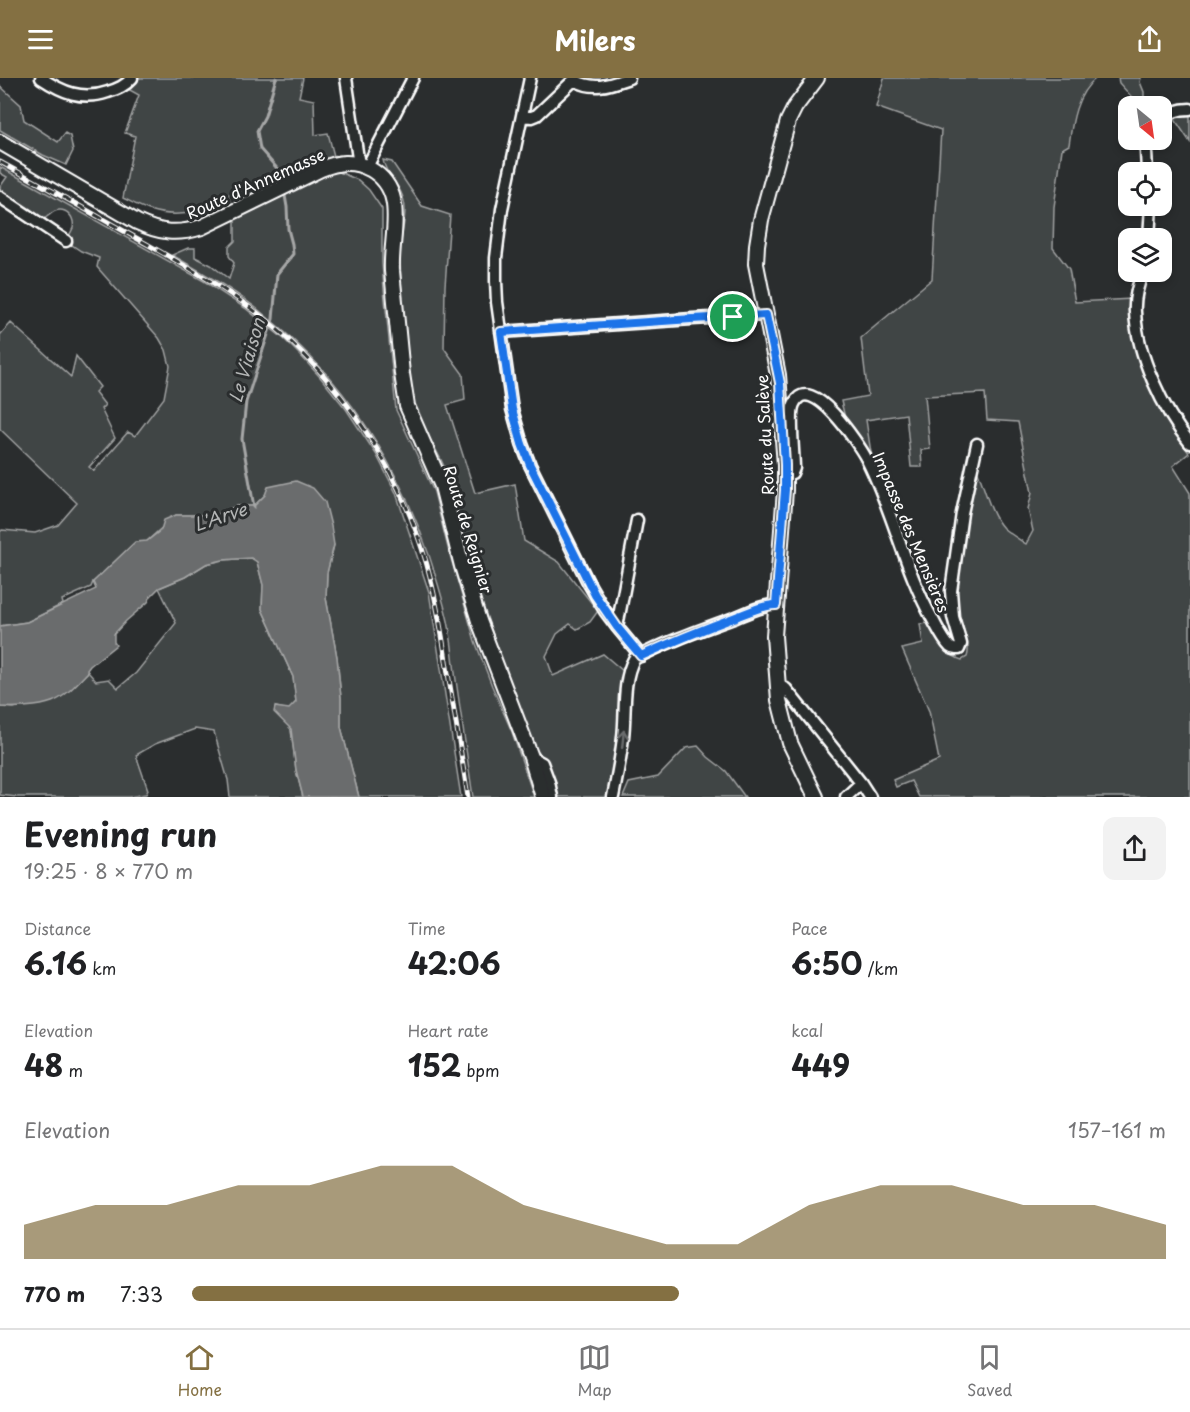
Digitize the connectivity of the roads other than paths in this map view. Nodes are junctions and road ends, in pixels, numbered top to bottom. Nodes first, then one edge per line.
1 (41, 78) edge
2 (132, 78) edge
3 (346, 78) edge
4 (413, 78) edge
5 (530, 78) edge
6 (629, 78) edge
7 (818, 78) edge
8 (575, 79) edge
9 (1190, 109) edge
10 (1172, 112) edge
11 (522, 116) junction
12 (0, 141) edge
13 (363, 166) junction
14 (0, 197) edge
15 (66, 241) dead end
16 (1139, 282) edge
17 (766, 315) junction
18 (501, 332) junction
19 (1190, 443) edge
20 (976, 444) dead end
21 (785, 474) junction
22 (638, 520) dead end
23 (776, 605) junction
24 (617, 627) junction
25 (641, 656) junction
26 (777, 685) junction
27 (531, 757) junction
28 (861, 783) junction
29 (543, 797) edge
30 (552, 797) edge
31 (613, 797) edge
32 (816, 797) edge
33 (846, 797) edge
34 (870, 797) edge

1 - 2 street
3 - 13 street
4 - 13 street
5 - 11 street
6 - 8 street
7 - 17 main road, Route du Salève
8 - 11 street
9 - 10 street
11 - 18 street
12 - 13 main road, Route d'Annemasse
13 - 27 main road, Route de Reignier
14 - 15 street
16 - 19 street
17 - 18 street
17 - 21 main road, Route du Salève
18 - 24 street
20 - 21 street, Impasse des Mensières
21 - 23 main road, Route du Salève
22 - 24 street
23 - 25 street
23 - 26 main road, Route du Salève
24 - 25 street
31 -> 25 street
26 - 28 street
26 - 32 main road, Route du Salève
27 - 29 main road, Route de Reignier
27 - 30 street
28 - 33 street
28 - 34 street

